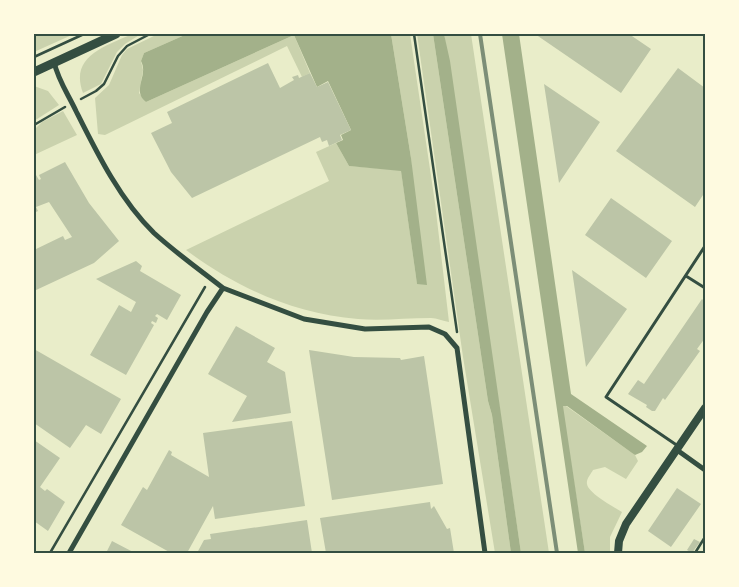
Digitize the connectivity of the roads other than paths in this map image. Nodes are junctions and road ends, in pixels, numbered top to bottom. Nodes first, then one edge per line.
1 (116, 34) edge
2 (54, 62) junction
3 (34, 72) edge
4 (705, 246) edge
5 (686, 276) junction
6 (223, 288) junction
7 (705, 288) edge
8 (705, 408) edge
9 (678, 448) junction
10 (705, 470) edge
11 (69, 553) edge
12 (485, 553) edge
13 (618, 553) edge

1 - 2 main road
2 - 3 main road
2 - 6 street
4 - 5 lane
5 - 7 lane
5 - 9 lane
6 - 11 street
6 - 12 street
8 - 9 street
9 - 10 street
9 - 13 street

